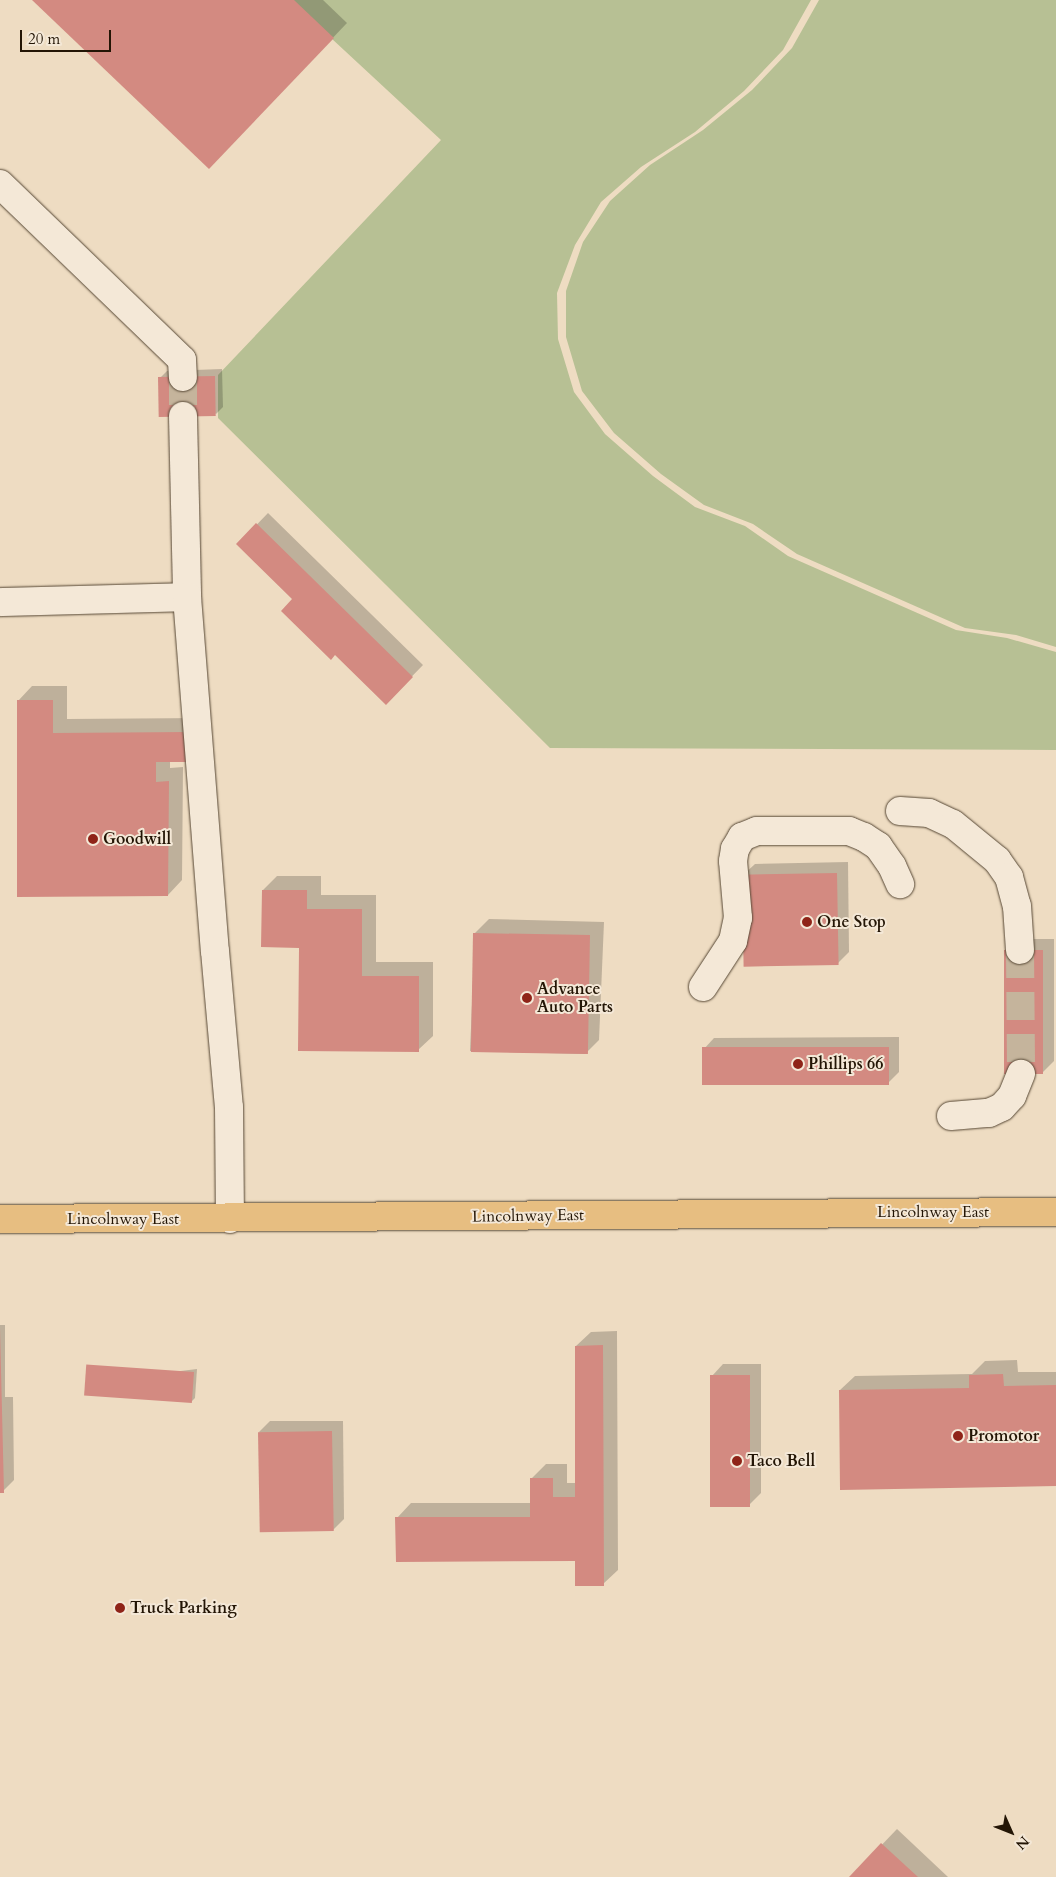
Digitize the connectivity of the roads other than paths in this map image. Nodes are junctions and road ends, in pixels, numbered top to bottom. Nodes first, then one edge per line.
1 (0, 184) edge
2 (182, 377) tunnel mouth
3 (183, 416) tunnel mouth
4 (188, 597) junction
5 (0, 602) edge
6 (900, 811) dead end
7 (900, 884) dead end
8 (1020, 950) tunnel mouth
9 (703, 987) dead end
10 (1021, 1074) tunnel mouth
11 (951, 1116) dead end
12 (1056, 1212) edge
13 (230, 1218) junction
14 (0, 1219) edge

1 - 2 lane
3 - 4 lane
4 - 5 lane
4 - 13 lane
6 - 8 lane
7 - 9 lane
10 - 11 lane
12 - 13 highway, Lincolnway East
13 - 14 highway, Lincolnway East

